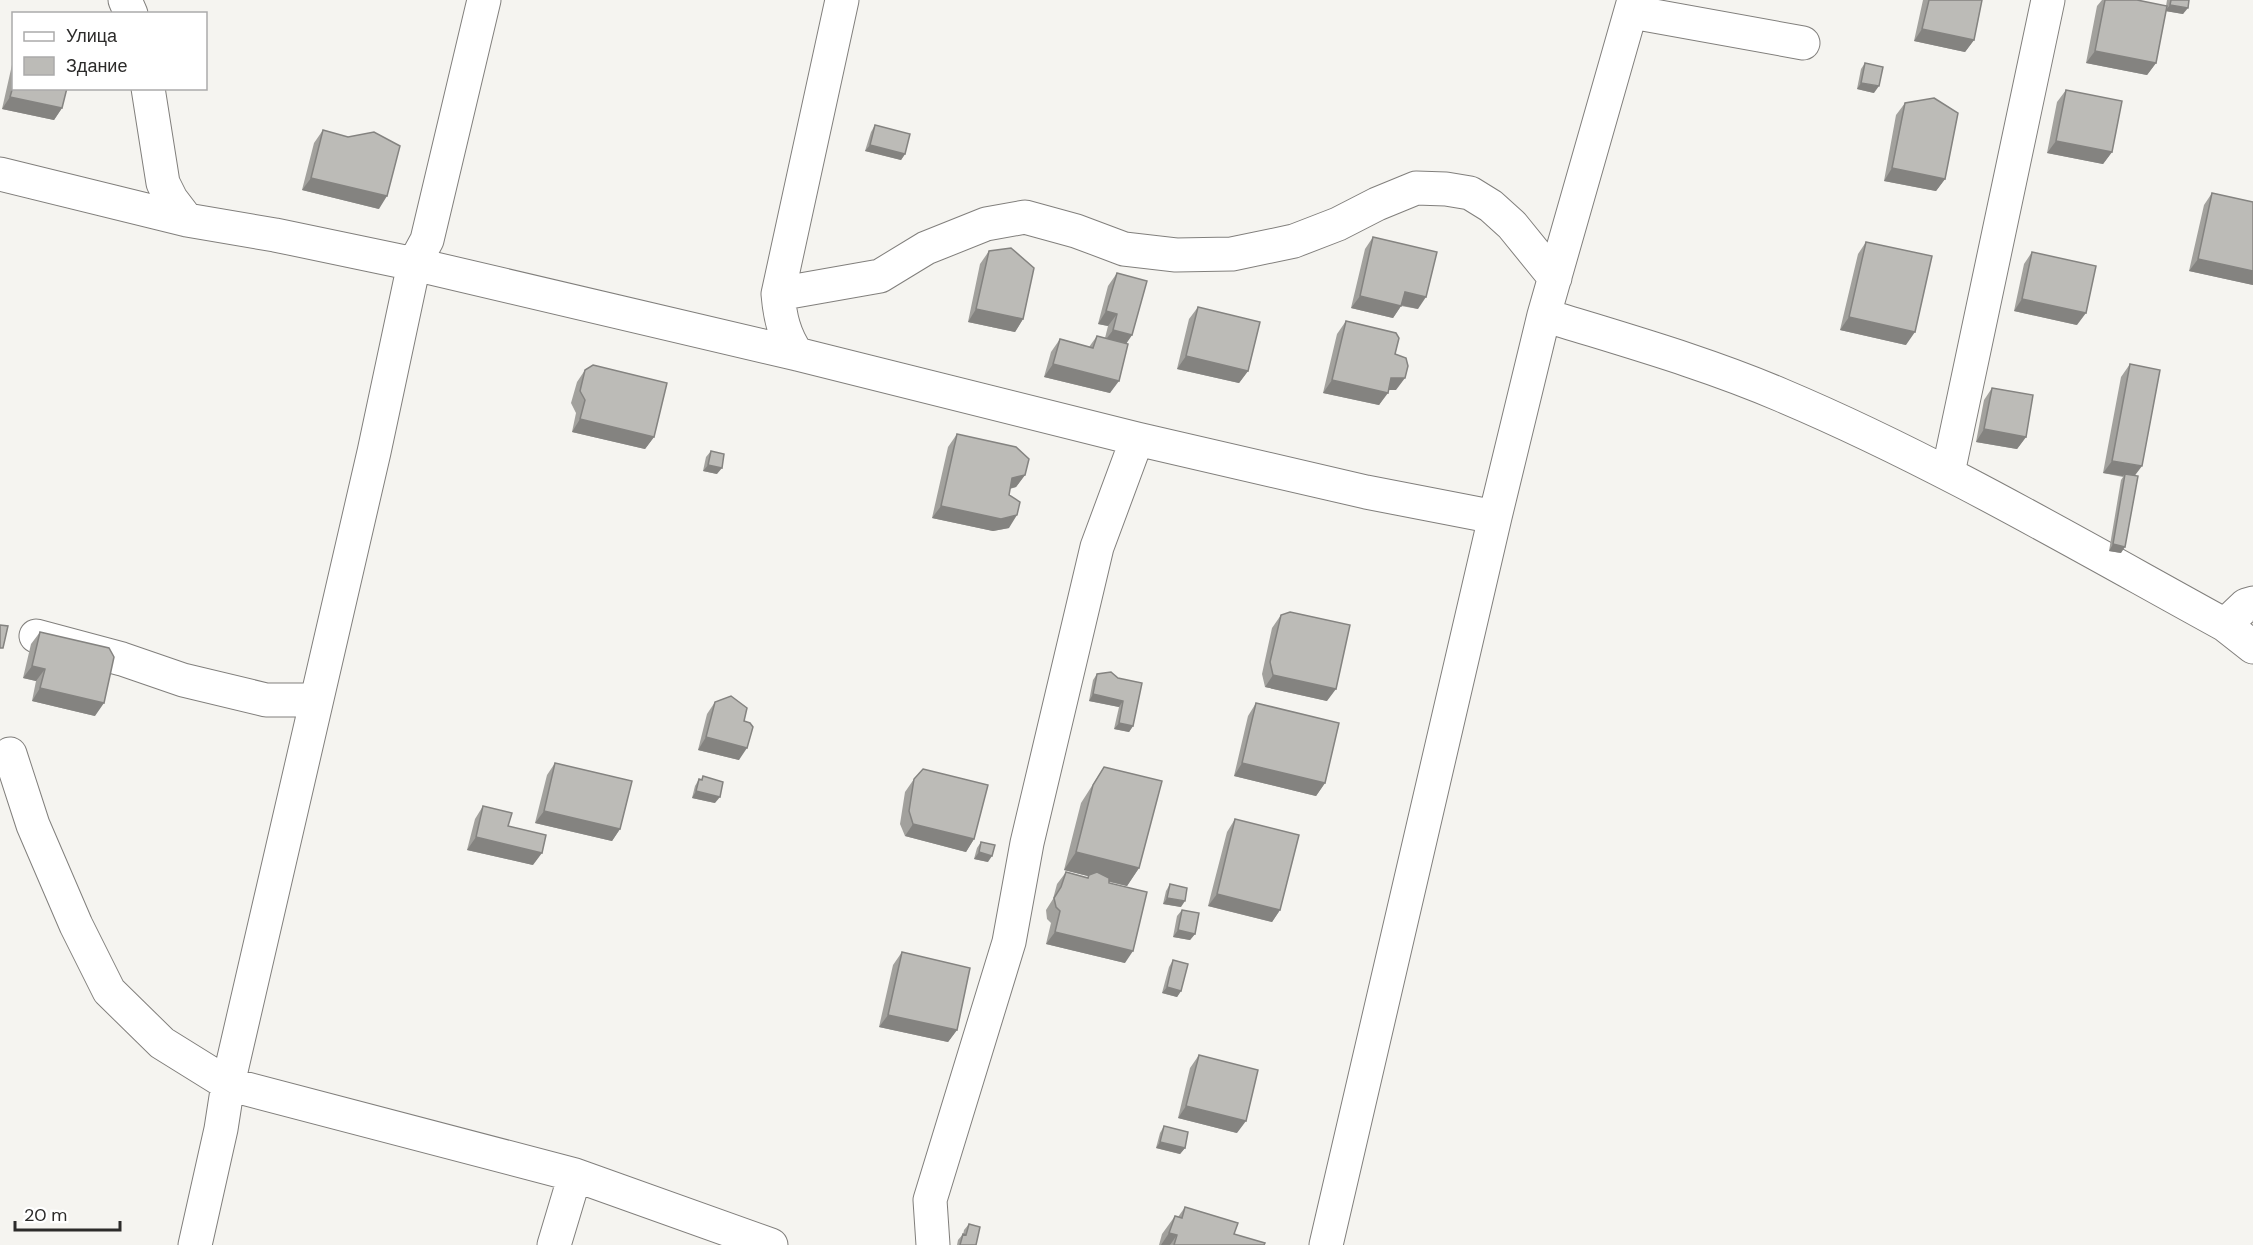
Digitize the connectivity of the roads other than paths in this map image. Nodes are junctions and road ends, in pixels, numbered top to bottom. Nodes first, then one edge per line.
1 (484, 0) edge
2 (842, 0) edge
3 (2048, 0) edge
4 (1633, 6) edge
5 (1803, 43) dead end
6 (148, 90) edge
7 (0, 174) edge
8 (187, 220) junction
9 (414, 264) junction
10 (1555, 278) junction
11 (778, 294) junction
12 (1544, 315) junction
13 (797, 354) junction
14 (1137, 439) junction
15 (1948, 473) junction
16 (1495, 517) junction
17 (2253, 603) edge
18 (2225, 625) junction
19 (36, 636) edge
20 (2253, 647) edge
21 (316, 700) junction
22 (10, 754) dead end
23 (228, 1084) junction
24 (575, 1175) junction
25 (195, 1245) edge
26 (554, 1245) edge
27 (771, 1245) edge
28 (933, 1245) edge
29 (1326, 1245) edge

1 - 9 street
2 - 11 street
3 - 15 street
4 - 5 street
4 - 10 street
6 - 8 street
7 - 8 street
8 - 9 street
9 - 13 street
9 - 21 street
10 - 11 street
10 - 12 street
11 - 13 street
12 - 15 street
12 - 16 street
13 - 14 street
14 - 16 street
14 - 28 street
15 - 18 street
16 - 29 street
17 - 18 street
18 - 20 street
19 - 21 street
21 - 23 street
22 - 23 street
23 - 24 street
23 - 25 street
24 - 26 street
24 - 27 street

